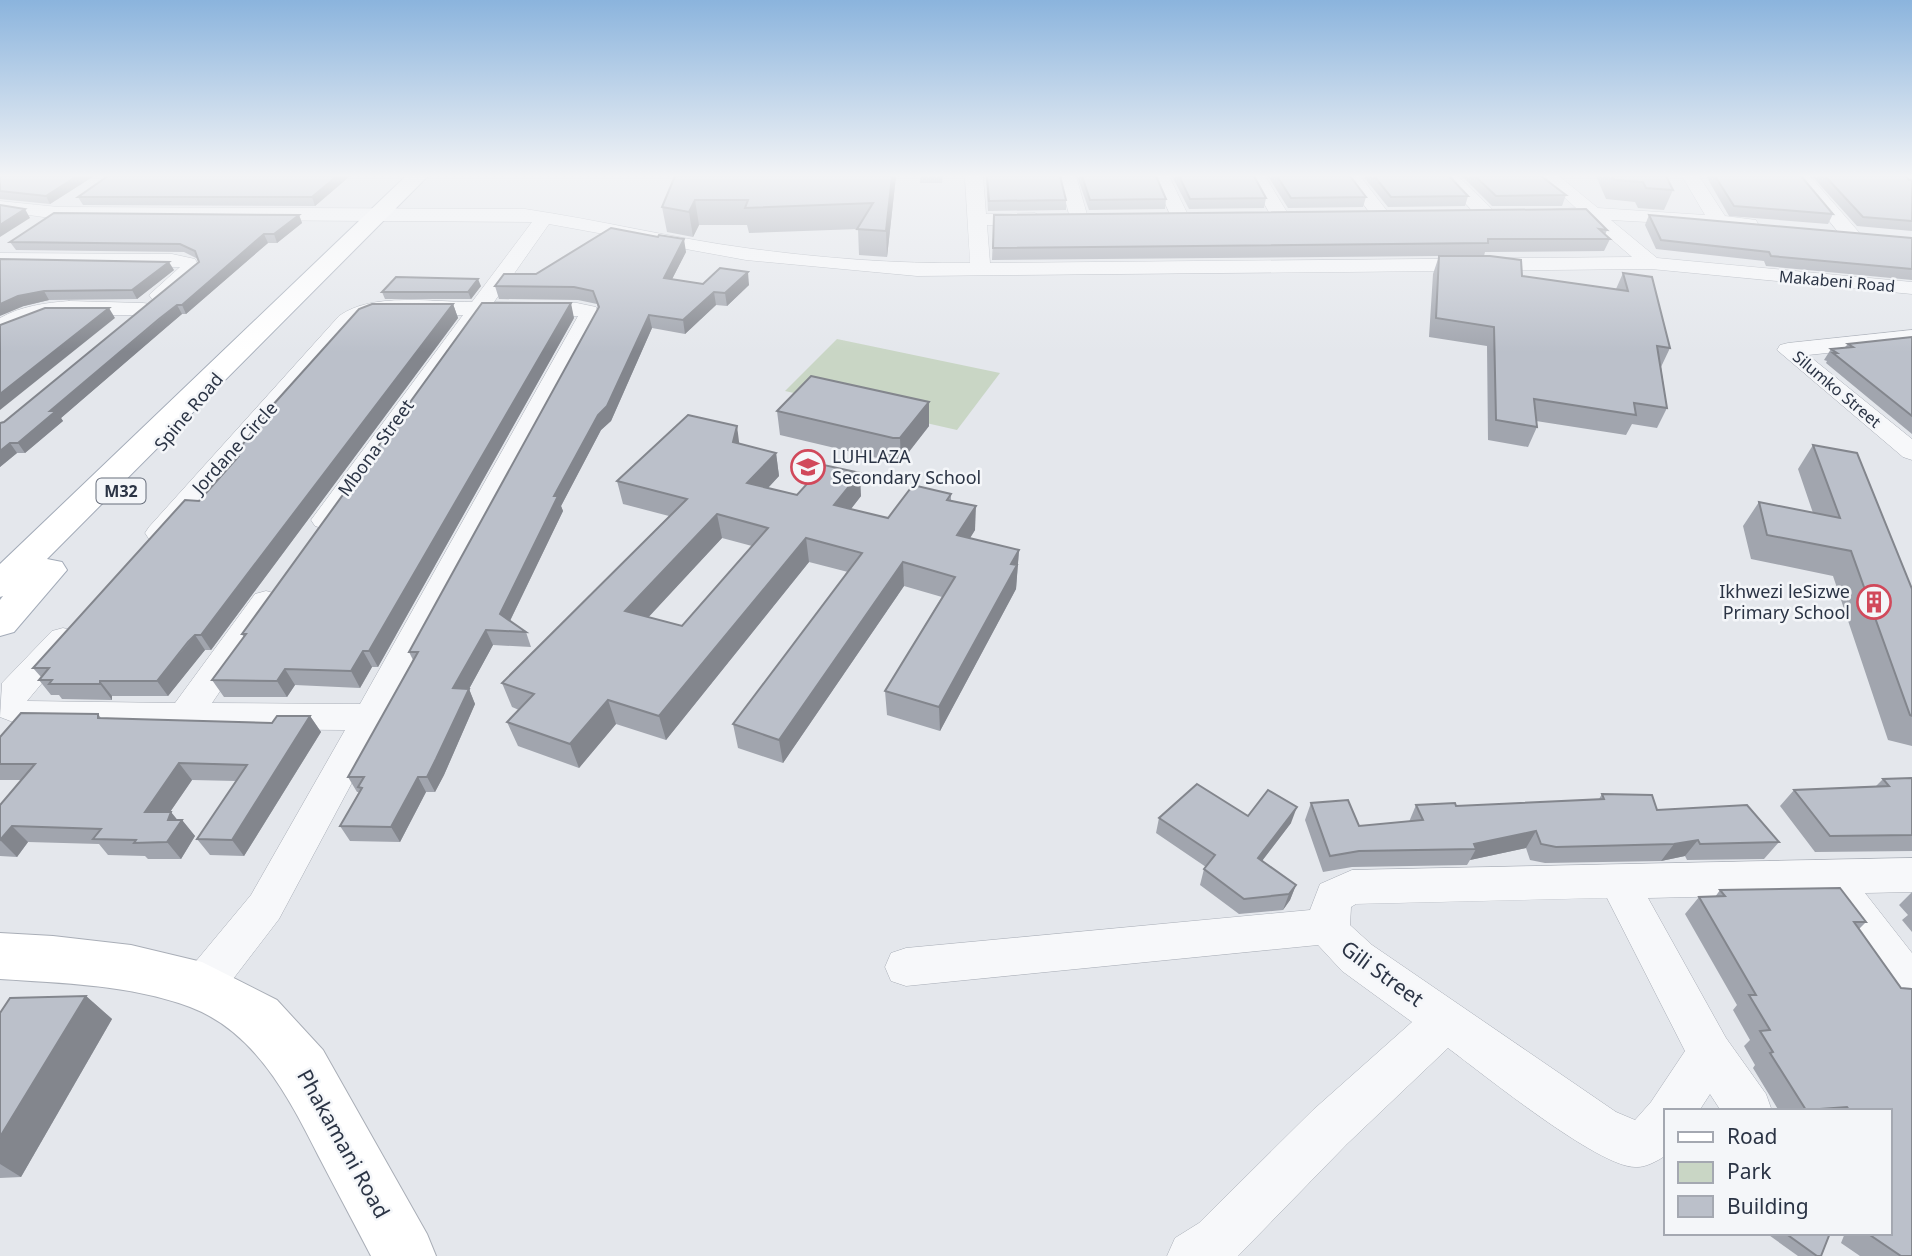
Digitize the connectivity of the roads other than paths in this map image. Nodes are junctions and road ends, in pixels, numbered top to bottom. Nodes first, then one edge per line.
1 (360, 235) edge
2 (532, 235) edge
3 (637, 235) edge
4 (978, 235) edge
5 (1617, 235) edge
6 (1858, 235) edge
7 (1875, 236) edge
8 (3, 250) edge
9 (1651, 263) junction
10 (981, 271) junction
11 (1902, 287) edge
12 (477, 308) junction
13 (143, 309) junction
14 (1912, 309) edge
15 (122, 325) edge
16 (0, 327) edge
17 (1912, 337) edge
18 (237, 355) junction
19 (1912, 452) edge
20 (307, 545) edge
21 (142, 552) edge
22 (282, 579) edge
23 (0, 585) edge
24 (78, 622) edge
25 (0, 623) edge
26 (185, 715) junction
27 (370, 717) junction
28 (1912, 875) edge
29 (1830, 877) junction
30 (1618, 881) junction
31 (1330, 926) junction
32 (0, 956) edge
33 (906, 967) dead end
34 (202, 986) junction
35 (1912, 986) edge
36 (1447, 1021) junction
37 (1710, 1054) junction
38 (1672, 1109) edge
39 (1747, 1109) edge
40 (1664, 1121) edge
41 (405, 1256) edge
42 (1193, 1256) edge

1 - 18 main road, Spine Road / M32
2 - 12 street, Mbona Street
3 - 10 street, Makabeni Road
4 - 10 street
5 - 9 street
6 - 7 street
8 - 13 street
9 - 10 street, Makabeni Road
9 - 11 street, Makabeni Road
11 - 14 street
12 - 20 street, Mbona Street
12 - 21 street, Jordane Circle
12 - 27 street, Jordane Circle
13 - 15 street
13 - 16 street
17 - 19 street, Silumko Street
18 - 23 main road, Spine Road / M32
18 - 25 main road, Spine Road / M32
22 - 26 street
24 - 26 street
26 - 27 street
27 - 34 street, Jordane Circle
28 - 29 street, Gili Street
29 - 30 street, Gili Street
29 - 35 street
30 - 31 street, Gili Street
30 - 37 street
31 - 33 street
31 - 36 street, Gili Street
32 - 34 main road, Phakamani Road
34 - 41 main road, Phakamani Road
36 - 40 street, Gili Street
36 - 42 street
37 - 38 street
37 - 39 street

